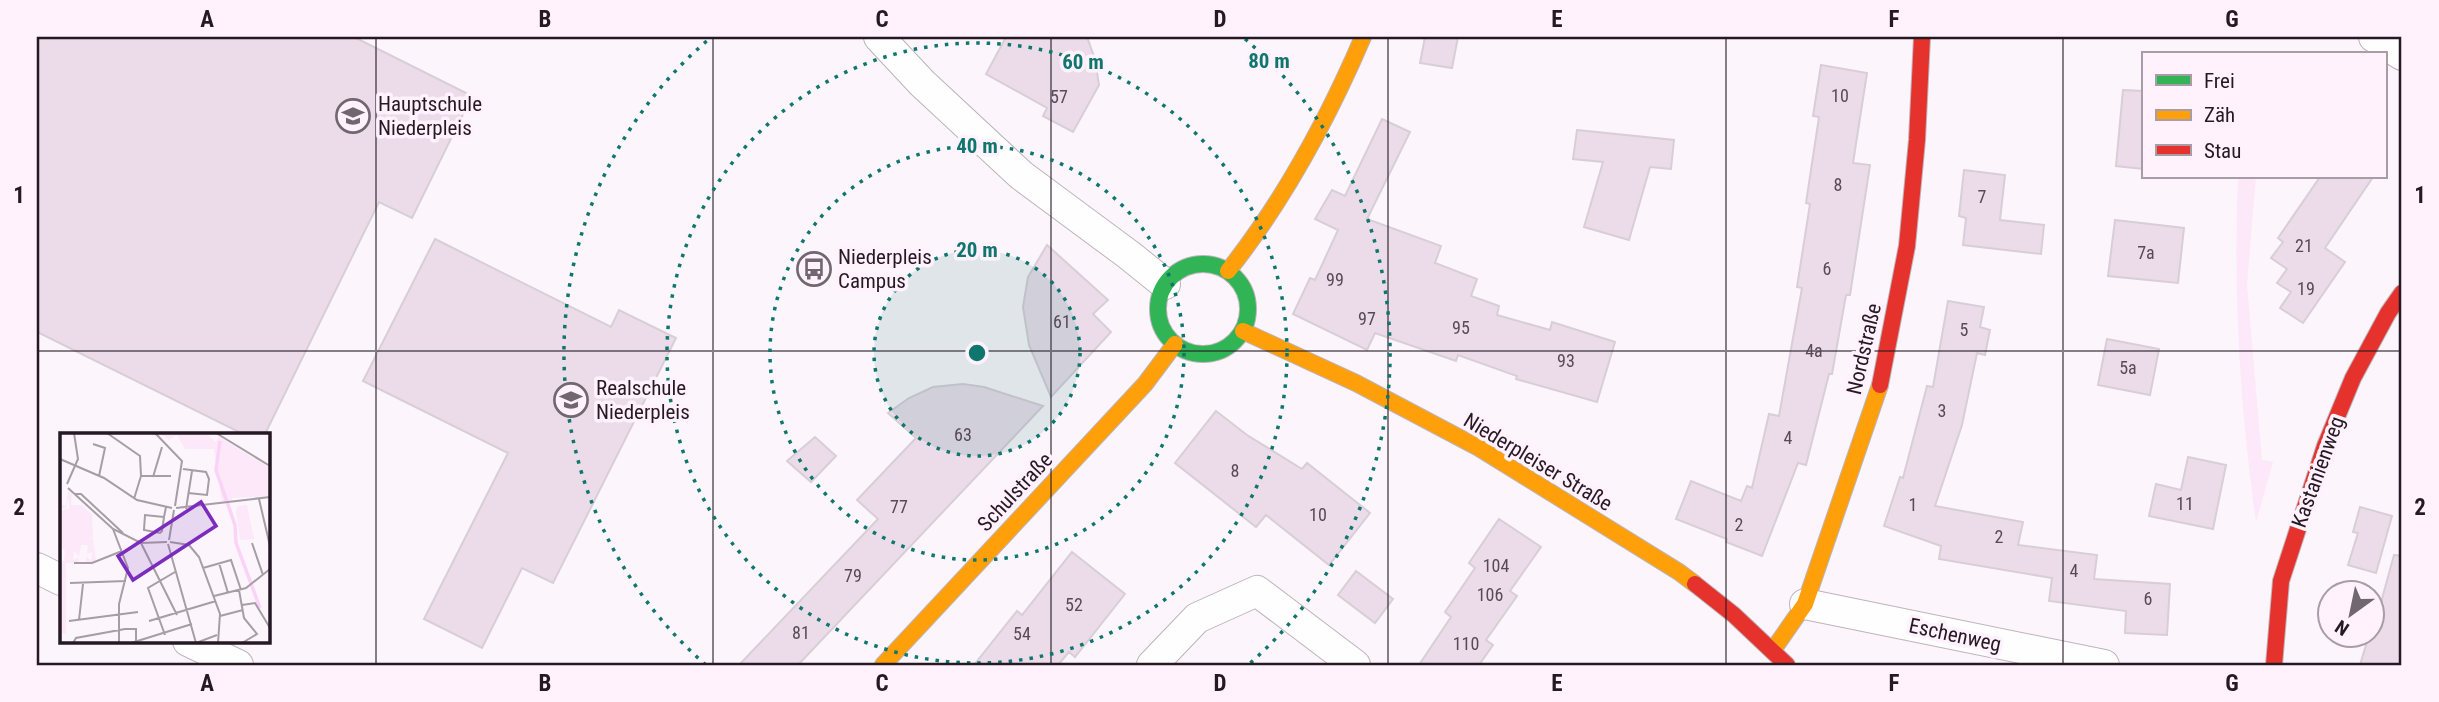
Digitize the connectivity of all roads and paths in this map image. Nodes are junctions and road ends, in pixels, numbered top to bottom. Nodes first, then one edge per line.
1 (879, 37) edge
2 (1363, 37) edge
3 (1923, 37) edge
4 (2374, 37) edge
5 (2402, 55) edge
6 (1228, 271) junction
7 (1165, 285) junction
8 (2402, 293) edge
9 (1243, 331) junction
10 (1175, 344) junction
11 (37, 568) edge
12 (60, 580) edge
13 (1805, 604) junction
14 (190, 642) edge
15 (1773, 650) junction
16 (238, 665) edge
17 (883, 665) edge
18 (1152, 665) edge
19 (1355, 665) edge
20 (1787, 665) edge
21 (2104, 665) edge
22 (2274, 665) edge

1 - 7 street
2 - 6 street
3 - 13 street, Nordstraße
4 - 5 street
6 - 7 street
6 - 9 street
7 - 10 street
8 - 22 street, Kastanienweg
9 - 10 street
9 - 15 street, Niederpleiser Straße
10 - 17 street, Schulstraße
11 - 12 street
13 - 15 street, Nordstraße
13 - 21 street, Eschenweg
14 - 16 street
15 - 20 street, Niederpleiser Straße
18 - 19 street

